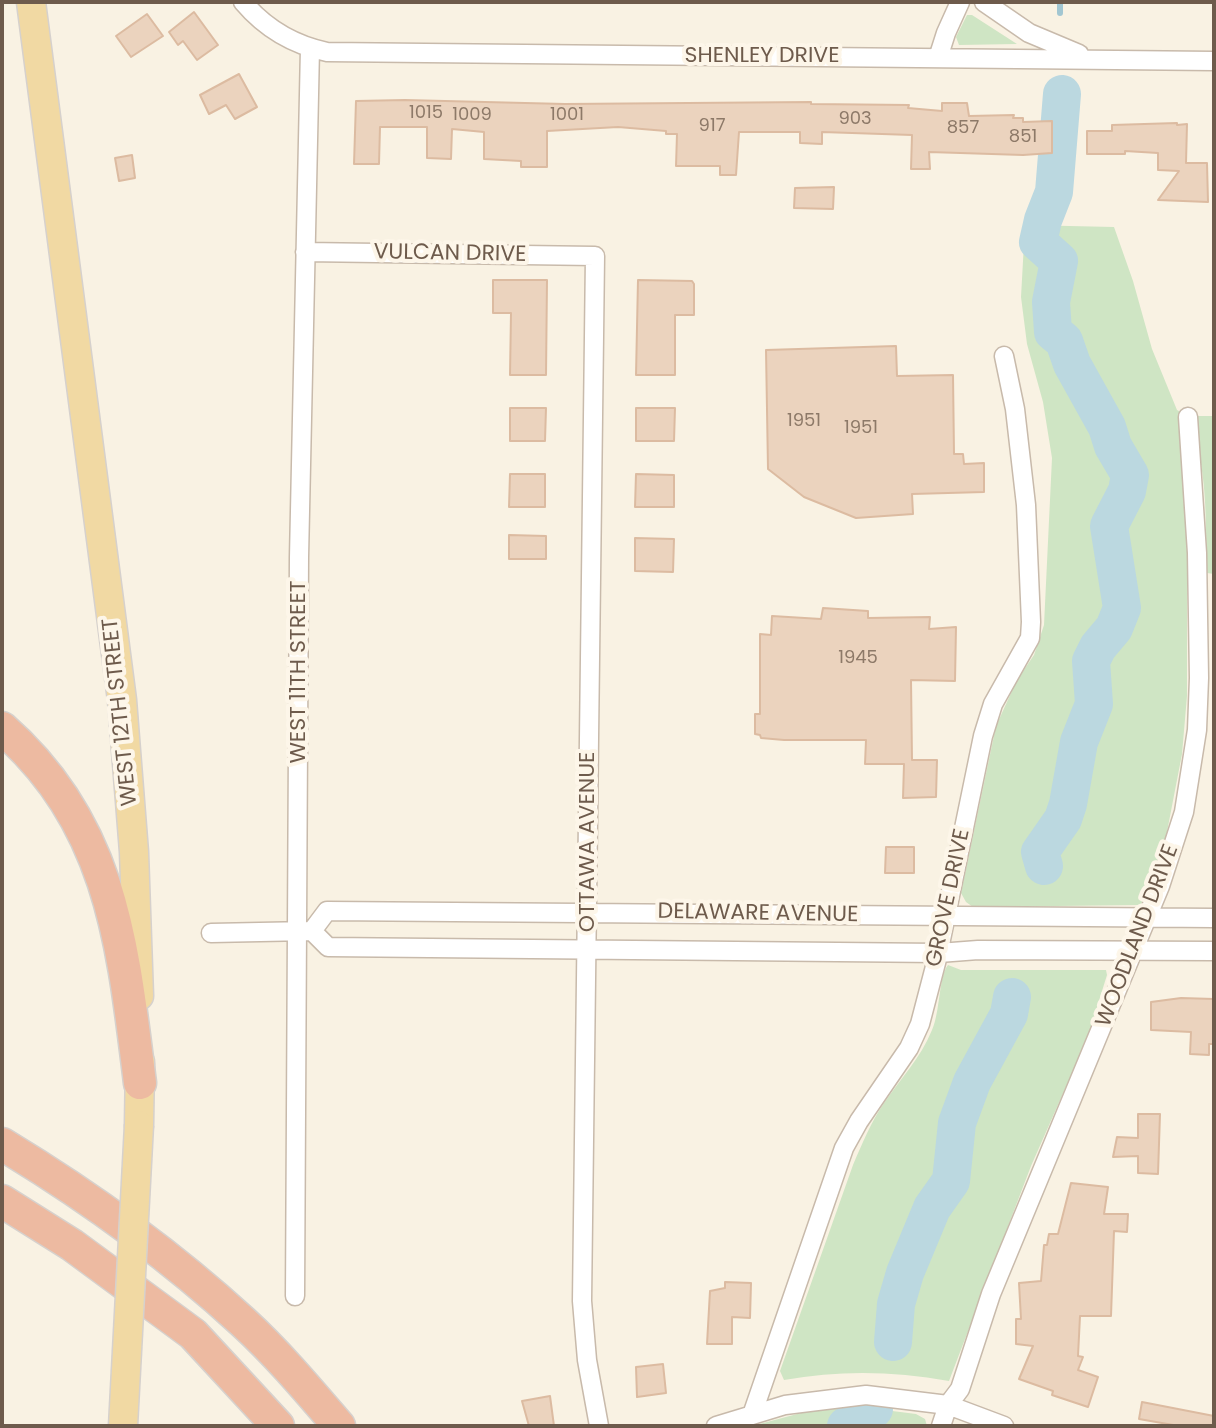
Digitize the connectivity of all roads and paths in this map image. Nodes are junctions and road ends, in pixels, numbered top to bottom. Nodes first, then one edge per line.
1 (31, 2) edge
2 (243, 2) edge
3 (960, 2) edge
4 (984, 2) edge
5 (310, 48) junction
6 (938, 58) junction
7 (1092, 59) junction
8 (1214, 61) edge
9 (305, 252) junction
10 (595, 256) joint
11 (1004, 356) dead end
12 (1188, 417) dead end
13 (2, 728) edge
14 (588, 911) junction
15 (946, 916) junction
16 (1147, 918) junction
17 (1214, 918) edge
18 (305, 931) junction
19 (211, 933) dead end
20 (587, 948) junction
21 (1214, 951) edge
22 (1133, 952) junction
23 (939, 953) junction
24 (140, 1083) junction
25 (2, 1144) edge
26 (2, 1201) edge
27 (295, 1296) dead end
28 (230, 1375) junction
29 (948, 1405) junction
30 (752, 1415) junction
31 (123, 1426) edge
32 (267, 1426) edge
33 (278, 1426) edge
34 (339, 1426) edge
35 (599, 1426) edge
36 (716, 1426) edge
37 (941, 1426) edge
38 (1004, 1426) edge

1 - 24 main road, WEST 12TH STREET
2 - 5 street
3 - 6 street
4 - 7 street
5 - 6 street, SHENLEY DRIVE
5 - 9 street, WEST 11TH STREET
6 - 7 street, SHENLEY DRIVE
7 - 8 street, SHENLEY DRIVE
9 - 10 street, VULCAN DRIVE
9 - 18 street, WEST 11TH STREET
10 - 14 street, OTTAWA AVENUE
11 - 15 street, GROVE DRIVE
12 - 16 street, WOODLAND DRIVE
13 - 24 highway
14 - 15 street, DELAWARE AVENUE
14 - 18 street, DELAWARE AVENUE
14 - 20 street, OTTAWA AVENUE
15 - 16 street, DELAWARE AVENUE
15 - 23 street, GROVE DRIVE
16 - 17 street, DELAWARE AVENUE
16 - 22 street, WOODLAND DRIVE
18 - 19 street, DELAWARE AVENUE
18 - 20 street, DELAWARE AVENUE
18 - 27 street, WEST 11TH STREET
20 - 23 street, DELAWARE AVENUE
20 - 35 street, OTTAWA AVENUE
21 - 22 street, DELAWARE AVENUE
22 - 23 street, DELAWARE AVENUE
22 - 29 street, WOODLAND DRIVE
23 - 30 street, GROVE DRIVE
24 - 31 main road, WEST 12TH STREET, bridge
25 - 34 highway
26 - 28 highway
28 - 32 highway
28 - 33 highway
29 - 30 street
29 - 37 street, WOODLAND DRIVE
29 - 38 street
30 - 36 street

